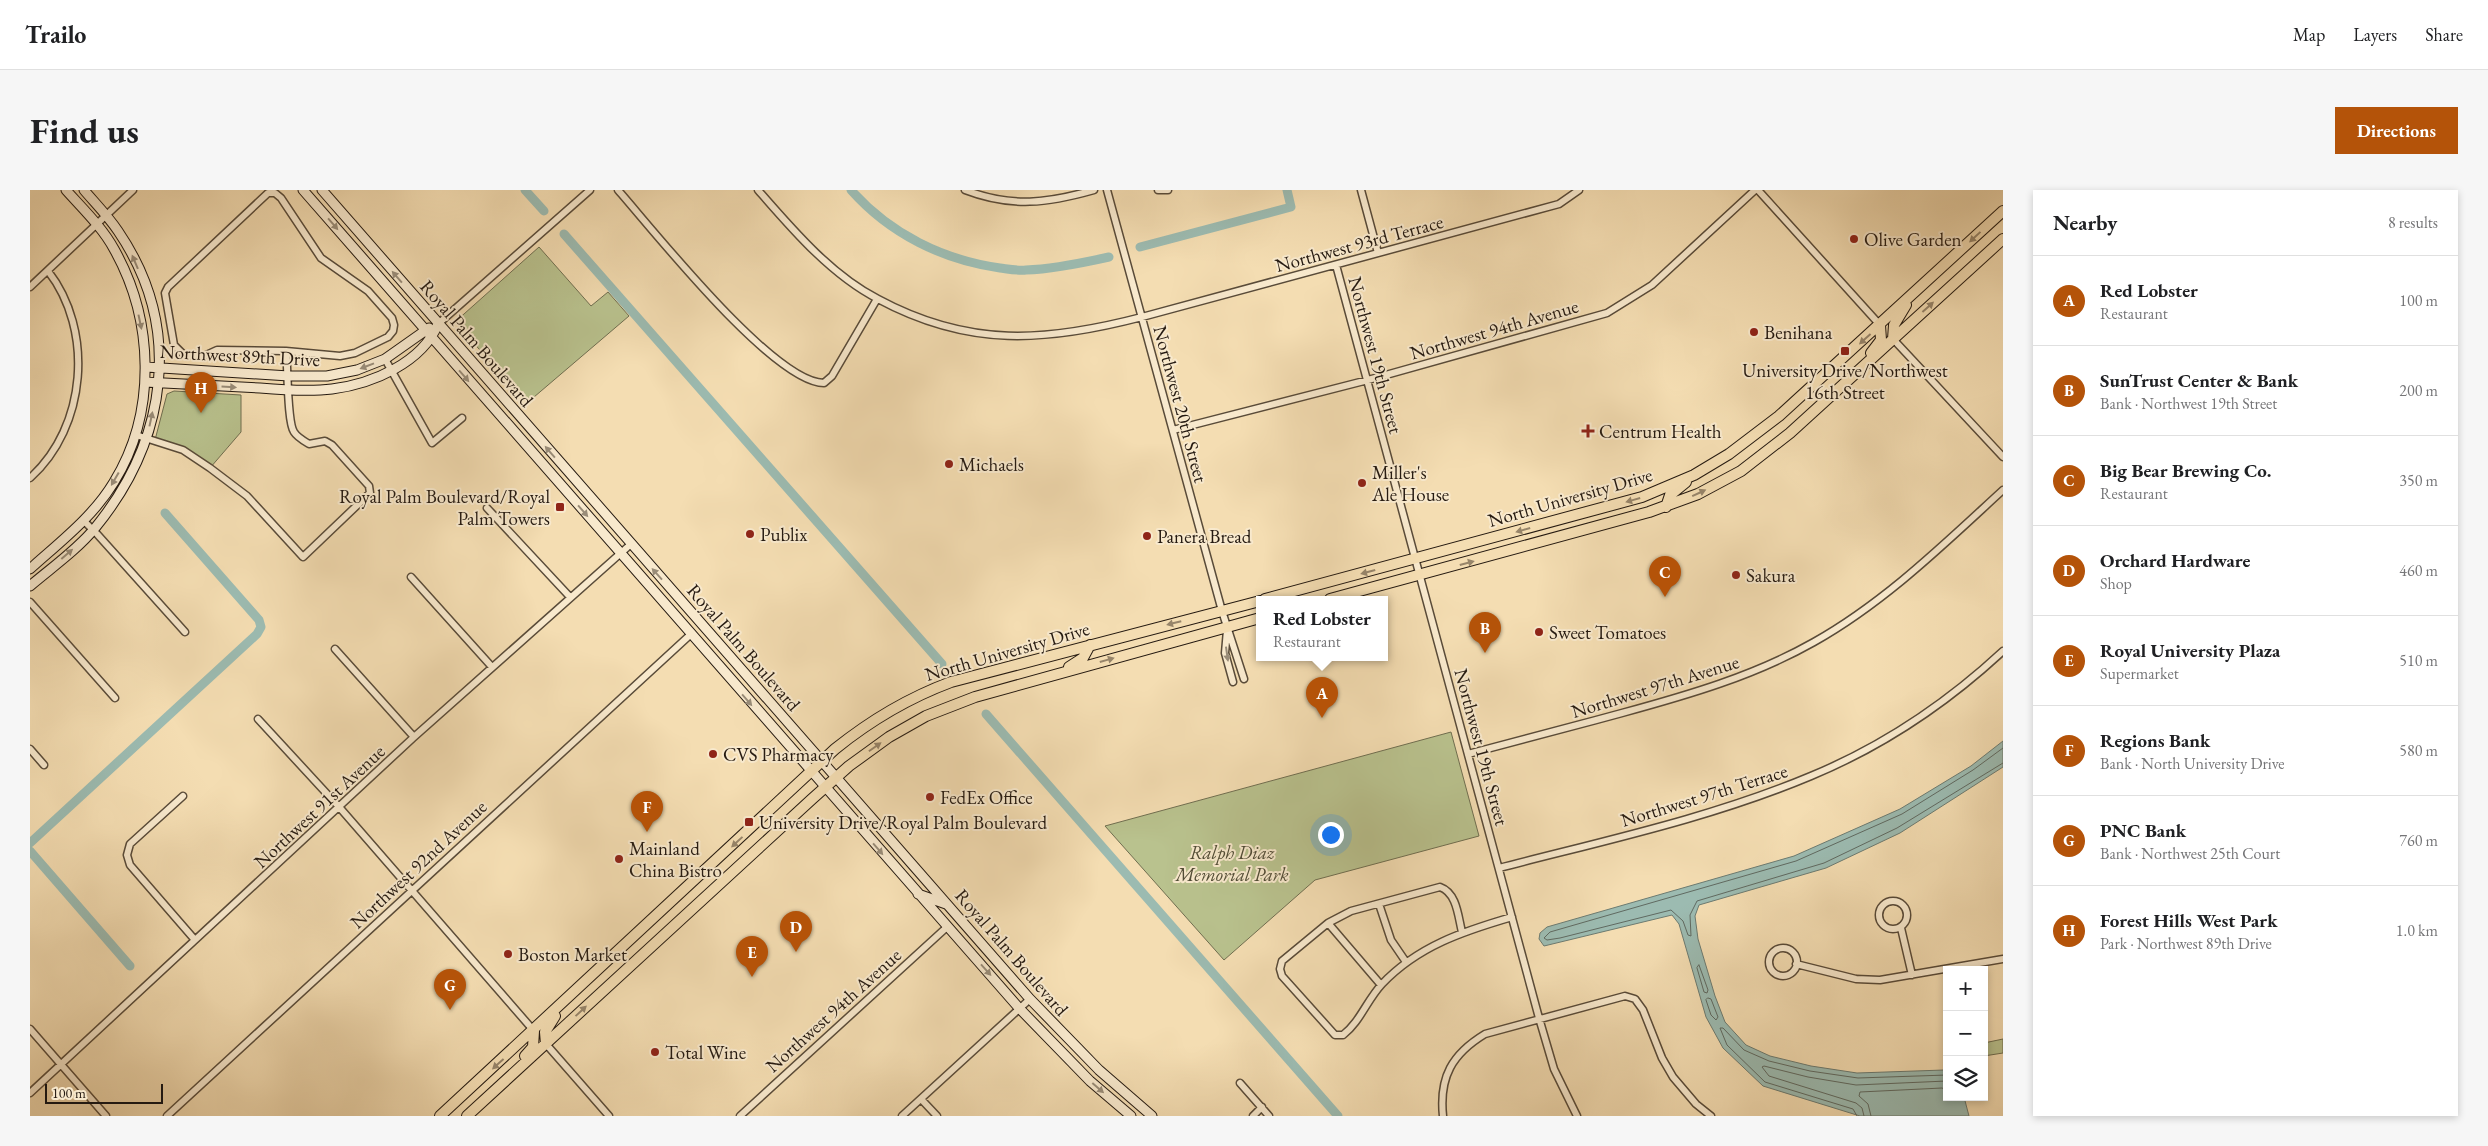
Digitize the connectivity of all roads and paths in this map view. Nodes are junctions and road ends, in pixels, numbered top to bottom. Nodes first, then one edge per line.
1 (66, 190) edge
2 (84, 190) edge
3 (133, 190) edge
4 (302, 190) edge
5 (322, 190) edge
6 (590, 190) edge
7 (618, 190) edge
8 (758, 190) edge
9 (965, 190) edge
10 (1094, 190) edge
11 (1107, 190) edge
12 (1158, 190) edge
13 (1168, 190) edge
14 (1361, 190) edge
15 (1580, 190) edge
16 (1757, 190) edge
17 (2003, 211) edge
18 (106, 215) junction
19 (96, 224) junction
20 (2003, 239) edge
21 (1378, 253) junction
22 (1336, 265) junction
23 (48, 270) junction
24 (30, 287) edge
25 (1913, 294) junction
26 (877, 299) junction
27 (1142, 317) junction
28 (438, 324) junction
29 (1880, 325) junction
30 (424, 329) junction
31 (432, 339) junction
32 (1893, 339) junction
33 (286, 351) junction
34 (385, 359) junction
35 (146, 367) junction
36 (161, 368) junction
37 (392, 371) junction
38 (289, 376) junction
39 (1853, 376) junction
40 (1368, 380) junction
41 (145, 382) junction
42 (160, 383) junction
43 (289, 390) junction
44 (462, 418) dead end
45 (1173, 430) junction
46 (136, 435) junction
47 (147, 438) junction
48 (2003, 457) edge
49 (1694, 475) junction
50 (30, 478) edge
51 (1660, 489) junction
52 (2003, 490) edge
53 (1666, 507) junction
54 (487, 508) dead end
55 (1620, 520) junction
56 (84, 521) junction
57 (93, 530) junction
58 (631, 544) junction
59 (620, 554) junction
60 (1415, 560) junction
61 (30, 568) edge
62 (1420, 576) junction
63 (411, 578) dead end
64 (30, 586) edge
65 (1277, 596) edge
66 (1342, 596) edge
67 (570, 597) junction
68 (30, 602) edge
69 (1256, 602) edge
70 (1222, 611) junction
71 (1256, 619) edge
72 (1228, 626) junction
73 (185, 632) dead end
74 (690, 635) junction
75 (1090, 644) junction
76 (334, 649) dead end
77 (2003, 651) edge
78 (492, 667) junction
79 (1060, 673) junction
80 (1244, 679) dead end
81 (1234, 682) dead end
82 (115, 698) dead end
83 (258, 719) dead end
84 (414, 737) junction
85 (30, 749) edge
86 (1468, 754) junction
87 (823, 761) junction
88 (44, 765) dead end
89 (811, 773) junction
90 (837, 777) junction
91 (824, 788) junction
92 (183, 796) dead end
93 (340, 808) junction
94 (1499, 868) junction
95 (411, 890) junction
96 (918, 894) junction
97 (1379, 904) junction
98 (949, 905) junction
99 (1512, 917) junction
100 (1328, 923) junction
101 (947, 927) junction
102 (1901, 928) junction
103 (1462, 932) junction
104 (195, 940) junction
105 (2003, 959) edge
106 (1406, 962) junction
107 (1796, 964) junction
108 (1912, 975) junction
109 (1381, 985) junction
110 (1030, 999) junction
111 (564, 1002) junction
112 (1019, 1008) junction
113 (1539, 1018) junction
114 (30, 1029) edge
115 (534, 1031) junction
116 (546, 1044) junction
117 (61, 1065) junction
118 (510, 1077) junction
119 (1240, 1083) dead end
120 (30, 1093) edge
121 (921, 1099) junction
122 (1262, 1107) junction
123 (106, 1116) edge
124 (167, 1116) edge
125 (440, 1116) edge
126 (467, 1116) edge
127 (609, 1116) edge
128 (740, 1116) edge
129 (902, 1116) edge
130 (937, 1116) edge
131 (1131, 1116) edge
132 (1152, 1116) edge
133 (1253, 1116) edge
134 (1270, 1116) edge
135 (1443, 1116) edge
136 (1577, 1116) edge
137 (1711, 1116) edge

1 - 19 main road
2 - 18 main road
3 - 18 street
4 -> 30 main road, Royal Palm Boulevard
28 -> 5 main road, Royal Palm Boulevard
6 - 28 street, Northwest 89th Drive
7 - 26 street
8 - 26 street, Northwest 93rd Terrace
9 - 10 street
11 - 27 street, Northwest 20th Street
12 - 13 street
14 - 21 street
15 - 21 street, Northwest 93rd Terrace
16 - 29 street
16 - 40 street, Northwest 94th Avenue
17 -> 25 main road, North University Drive
18 - 19 street
36 -> 18 main road
19 - 23 street
19 -> 35 main road
32 -> 20 main road, North University Drive
21 - 22 street, Northwest 93rd Terrace
22 - 27 street, Northwest 93rd Terrace
22 - 40 street, Northwest 19th Street
23 - 24 street
23 - 50 street
25 - 29 main road, North University Drive
25 - 32 main road
26 - 27 street, Northwest 93rd Terrace
27 - 45 street, Northwest 20th Street
28 - 30 main road, Northwest 89th Drive
28 - 31 main road, Northwest 89th Drive
58 -> 28 main road, Royal Palm Boulevard
29 - 39 main road
29 -> 49 main road, North University Drive
30 - 31 main road, Royal Palm Boulevard
30 - 34 main road, Northwest 89th Drive
31 - 37 main road, Northwest 89th Drive
31 -> 59 main road, Royal Palm Boulevard
32 - 39 main road, North University Drive
32 - 48 street
33 - 33 street
33 - 38 street
34 - 37 street
34 -> 38 main road, Northwest 89th Drive
35 - 36 main road, Northwest 89th Drive
35 - 41 main road
36 - 38 main road, Northwest 89th Drive
36 - 42 main road
37 - 43 main road, Northwest 89th Drive
37 - 44 street
38 - 43 street
53 -> 39 main road, North University Drive
40 - 45 street, Northwest 94th Avenue
40 - 60 street, Northwest 19th Street
41 - 42 main road, Northwest 89th Drive
41 - 46 main road
42 -> 43 main road, Northwest 89th Drive
47 -> 42 main road
43 - 47 street
45 - 70 street, Northwest 20th Street
46 - 47 street
46 -> 56 main road
47 - 57 main road
49 - 51 main road, North University Drive
49 - 53 main road
51 - 55 main road
51 -> 60 main road, North University Drive
52 - 86 street, Northwest 97th Avenue
53 - 55 main road, North University Drive
54 - 67 street
62 -> 55 main road, North University Drive
56 - 57 street
56 - 61 main road
64 -> 57 main road
57 - 73 street
58 - 59 street, Northwest 91st Avenue
87 -> 58 main road, Royal Palm Boulevard
59 - 67 street, Northwest 91st Avenue
59 - 74 main road, Royal Palm Boulevard
60 - 62 street, Northwest 19th Street
60 -> 65 main road, North University Drive
62 - 66 main road, North University Drive
62 - 86 street, Northwest 19th Street
63 - 78 street
67 - 78 street, Northwest 91st Avenue
68 - 82 street
69 - 70 main road, North University Drive
70 - 72 street, Northwest 20th Street
70 -> 75 main road, North University Drive
71 - 72 main road, North University Drive
79 -> 72 main road, North University Drive
72 - 80 street, Northwest 20th Street
72 -> 81 street, Northwest 20th Street
74 -> 89 main road, Royal Palm Boulevard
74 - 95 street, Northwest 92nd Avenue
75 - 79 main road
75 - 87 main road, North University Drive
76 - 84 street
77 - 94 street, Northwest 97th Terrace
78 - 84 street, Northwest 91st Avenue
90 -> 79 main road, North University Drive
83 - 93 street
84 - 93 street, Northwest 91st Avenue
85 - 88 street
86 - 94 street, Northwest 19th Street
87 - 89 main road, North University Drive
87 - 90 main road, Royal Palm Boulevard
89 - 91 main road, Royal Palm Boulevard
89 -> 111 main road, North University Drive
90 - 91 main road, North University Drive
90 - 98 main road, Royal Palm Boulevard
91 -> 96 main road, Royal Palm Boulevard
116 -> 91 main road, North University Drive
92 - 104 street
93 - 95 street
93 - 104 street, Northwest 91st Avenue
94 - 99 street, Northwest 19th Street
95 - 115 street
95 - 124 street, Northwest 92nd Avenue
96 - 98 main road
96 - 101 main road, Royal Palm Boulevard
97 - 100 street
97 - 103 street
97 - 106 street
98 - 110 main road, Royal Palm Boulevard
99 - 103 street
99 - 113 street, Northwest 19th Street
100 - 109 street
100 - 109 street
101 -> 112 main road, Royal Palm Boulevard
101 - 128 street, Northwest 94th Avenue
102 - 102 street
102 - 108 street
103 - 106 street
104 - 117 street, Northwest 91st Avenue
105 - 108 street
106 - 109 street
107 - 107 street
107 - 108 street
110 - 112 street
110 - 132 main road, Royal Palm Boulevard
111 - 115 main road, North University Drive
111 - 116 main road
112 - 121 street
112 -> 131 main road, Royal Palm Boulevard
113 - 135 street
113 - 136 street, Northwest 19th Street
113 - 137 street
114 - 117 street
115 - 118 main road
115 -> 125 main road, North University Drive
116 - 118 main road, North University Drive
116 - 127 street
117 - 120 street, Northwest 91st Avenue
117 - 123 street
118 - 126 main road, North University Drive
119 - 122 street
121 - 129 street
121 - 130 street
122 - 133 street
122 - 134 street

